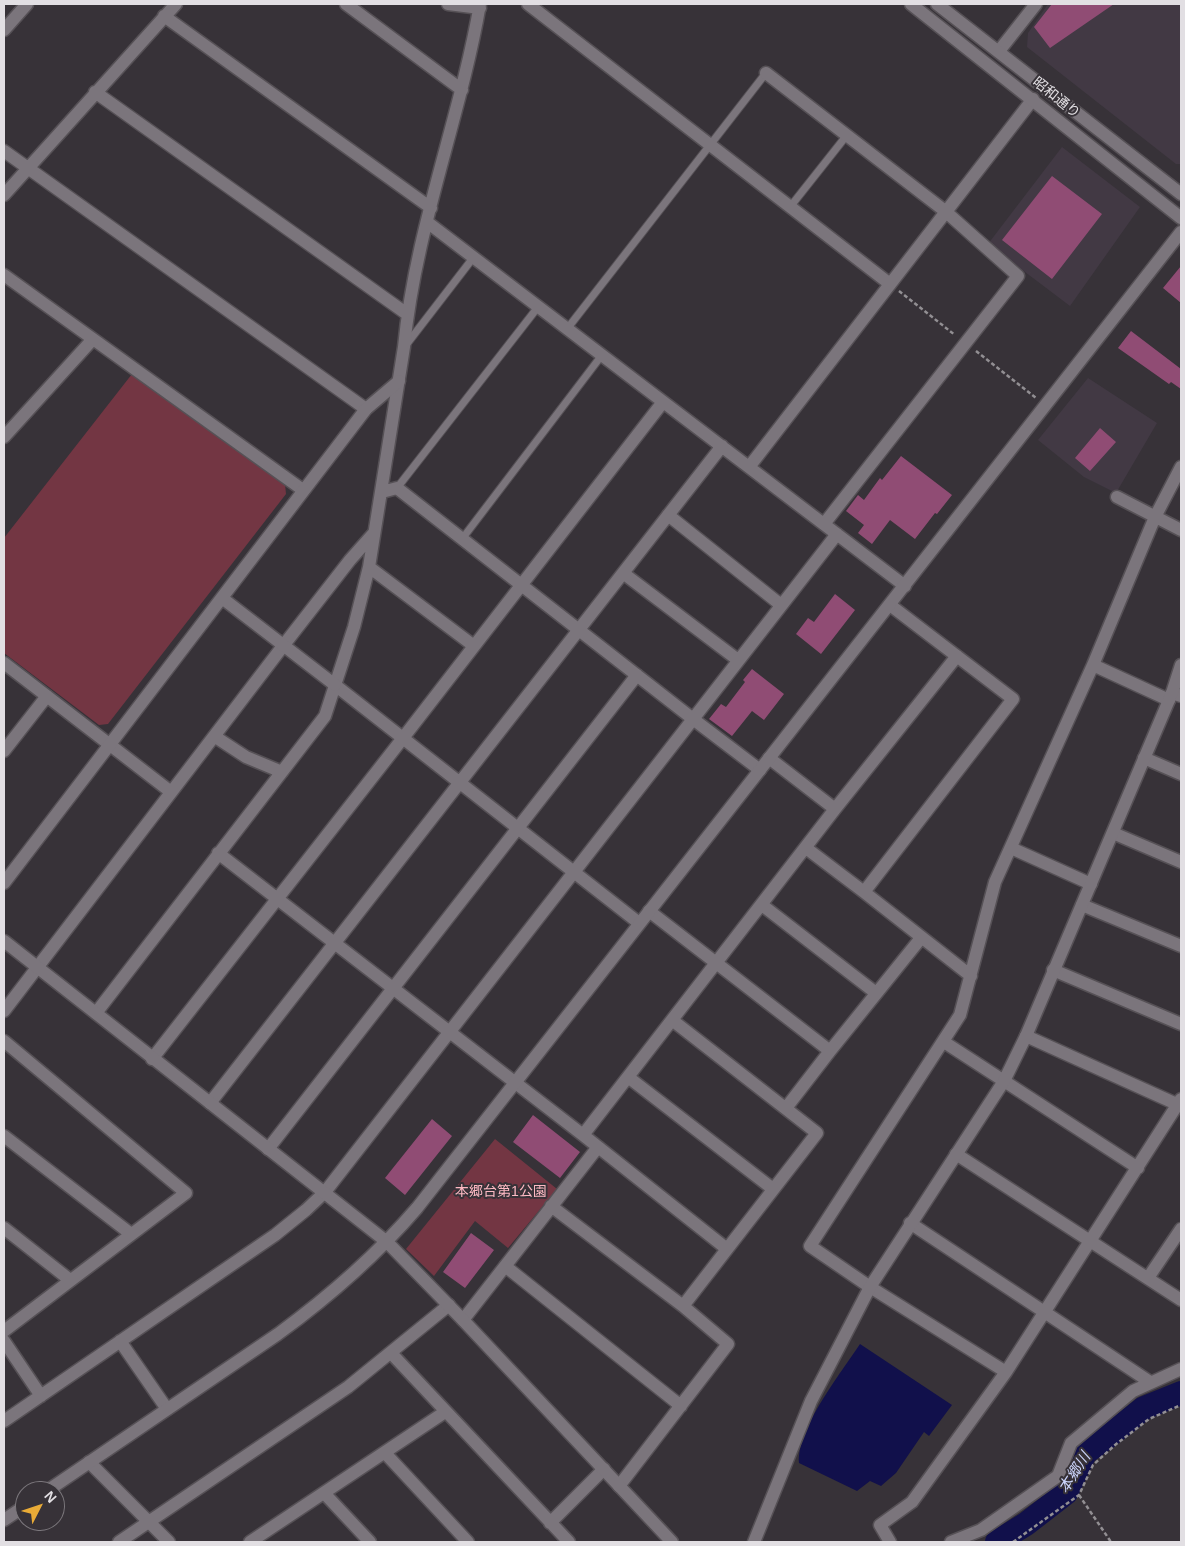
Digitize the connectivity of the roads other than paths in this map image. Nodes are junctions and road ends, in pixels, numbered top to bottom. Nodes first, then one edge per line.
1 (26, 4) edge
2 (176, 4) edge
3 (346, 4) edge
4 (448, 4) edge
5 (530, 4) edge
6 (911, 4) edge
7 (937, 4) edge
8 (1036, 4) edge
9 (480, 6) edge
10 (164, 16) junction
11 (4, 30) edge
12 (999, 52) junction
13 (766, 72) joint
14 (462, 90) junction
15 (95, 92) junction
16 (1033, 99) junction
17 (847, 136) junction
18 (709, 144) junction
19 (4, 151) edge
20 (28, 168) junction
21 (4, 194) edge
22 (1181, 194) edge
23 (790, 207) junction
24 (431, 208) junction
25 (945, 211) junction
26 (1181, 218) edge
27 (427, 222) junction
28 (1181, 232) edge
29 (474, 258) junction
30 (6, 280) edge
31 (890, 284) junction
32 (538, 307) junction
33 (407, 314) junction
34 (567, 329) junction
35 (93, 339) junction
36 (404, 347) junction
37 (602, 355) junction
38 (399, 381) junction
39 (663, 402) junction
40 (366, 409) junction
41 (4, 437) edge
42 (722, 446) junction
43 (749, 467) junction
44 (1181, 467) edge
45 (397, 488) junction
46 (303, 490) junction
47 (382, 492) junction
48 (1117, 497) dead end
49 (668, 515) junction
50 (1155, 517) junction
51 (824, 524) junction
52 (1181, 530) edge
53 (374, 533) junction
54 (837, 534) junction
55 (462, 538) junction
56 (369, 567) junction
57 (623, 573) junction
58 (520, 585) junction
59 (905, 586) junction
60 (222, 598) junction
61 (781, 605) junction
62 (890, 605) junction
63 (579, 629) junction
64 (283, 646) junction
65 (474, 646) junction
66 (957, 656) junction
67 (738, 660) junction
68 (4, 663) edge
69 (1093, 665) junction
70 (1181, 665) edge
71 (638, 675) junction
72 (335, 685) junction
73 (47, 696) junction
74 (1174, 696) edge
75 (693, 719) junction
76 (214, 736) junction
77 (403, 738) junction
78 (110, 744) junction
79 (4, 751) edge
80 (769, 758) junction
81 (1144, 758) junction
82 (760, 770) junction
83 (282, 772) junction
84 (1181, 774) edge
85 (459, 783) junction
86 (171, 792) junction
87 (835, 809) junction
88 (518, 828) junction
89 (1113, 833) junction
90 (806, 848) junction
91 (1011, 848) junction
92 (218, 853) junction
93 (1181, 862) edge
94 (574, 872) junction
95 (4, 883) edge
96 (1091, 884) junction
97 (864, 892) junction
98 (277, 898) junction
99 (762, 905) junction
100 (1082, 905) junction
101 (649, 912) junction
102 (639, 923) junction
103 (921, 938) junction
104 (4, 941) edge
105 (334, 943) junction
106 (1181, 946) edge
107 (716, 962) junction
108 (36, 968) junction
109 (1053, 970) junction
110 (971, 976) junction
111 (393, 988) junction
112 (876, 993) junction
113 (4, 1010) edge
114 (96, 1013) junction
115 (672, 1020) junction
116 (1181, 1024) edge
117 (450, 1032) junction
118 (1026, 1036) junction
119 (4, 1041) edge
120 (944, 1042) junction
121 (830, 1051) junction
122 (152, 1059) junction
123 (628, 1077) junction
124 (1004, 1081) junction
125 (515, 1083) junction
126 (210, 1103) junction
127 (1180, 1103) edge
128 (786, 1108) junction
129 (583, 1135) junction
130 (4, 1136) edge
131 (598, 1147) junction
132 (268, 1148) junction
133 (956, 1154) junction
134 (1138, 1168) junction
135 (774, 1189) junction
136 (325, 1192) junction
137 (551, 1206) junction
138 (910, 1223) junction
139 (4, 1228) edge
140 (1181, 1228) edge
141 (131, 1234) junction
142 (1092, 1241) junction
143 (387, 1242) junction
144 (727, 1249) junction
145 (505, 1266) junction
146 (1148, 1278) junction
147 (70, 1280) junction
148 (870, 1287) junction
149 (1181, 1300) edge
150 (449, 1305) junction
151 (683, 1306) junction
152 (1045, 1311) junction
153 (463, 1320) junction
154 (4, 1331) edge
155 (4, 1341) edge
156 (120, 1341) junction
157 (391, 1353) junction
158 (1181, 1369) edge
159 (1006, 1372) junction
160 (1150, 1382) junction
161 (41, 1396) junction
162 (680, 1406) junction
163 (167, 1410) junction
164 (445, 1412) junction
165 (4, 1421) edge
166 (384, 1453) junction
167 (89, 1462) junction
168 (604, 1469) junction
169 (61, 1481) edge
170 (618, 1486) junction
171 (324, 1492) junction
172 (15, 1513) edge
173 (4, 1520) edge
174 (149, 1521) junction
175 (550, 1522) junction
176 (264, 1539) edge
177 (119, 1542) edge
178 (169, 1542) edge
179 (250, 1542) edge
180 (370, 1542) edge
181 (468, 1542) edge
182 (569, 1542) edge
183 (672, 1542) edge
184 (754, 1542) edge
185 (890, 1542) edge
186 (951, 1542) edge

1 - 11 street
2 - 10 street
3 - 14 street
4 - 9 street
5 - 18 street
6 - 16 street, 昭和通り
7 - 12 street, 昭和通り
8 - 12 street
9 - 14 street
10 - 15 street
10 - 24 street
12 - 22 street, 昭和通り
13 - 17 street
13 - 18 lane
14 - 24 street
15 - 20 street
15 - 33 street
16 - 25 street
16 - 26 street, 昭和通り
17 - 23 lane
17 - 25 street
18 - 23 street
18 - 34 lane
19 - 20 street
20 - 21 street
20 - 40 street
23 - 31 street
24 - 27 street
25 - 31 street
25 - 51 street
27 - 29 street
27 - 33 street
28 - 59 street
29 - 32 street
29 - 36 lane
30 - 35 street
31 - 43 street
32 - 34 street
32 - 45 lane
33 - 36 street
34 - 37 street
35 - 41 street
35 - 46 street
36 - 38 street
37 - 39 street
37 - 55 lane
38 - 40 street
38 - 47 street
39 - 42 street
39 - 58 street
40 - 46 street
42 - 43 street
42 - 49 street
43 - 51 street
44 - 50 street
45 - 47 street
45 - 55 street
46 - 60 street
47 - 53 street
48 - 50 street
49 - 57 street
49 - 61 street
50 - 52 street
50 - 69 street
51 - 54 street
53 - 56 street
53 - 64 street
54 - 59 street
54 - 61 street
55 - 58 street
56 - 65 street
56 - 72 street
57 - 63 street
57 - 67 street
58 - 63 street
58 - 65 street
59 - 62 street
60 - 64 street
60 - 78 street
61 - 67 street
62 - 66 street
62 - 80 street
63 - 71 street
63 - 85 street
64 - 72 street
64 - 76 street
65 - 77 street
66 - 87 street
66 - 97 street
67 - 75 street
68 - 73 street
69 - 74 street
69 - 91 street
70 - 74 street
71 - 75 street
71 - 88 street
72 - 77 street
72 - 83 street
73 - 78 street
73 - 79 street
74 - 81 street
75 - 82 street
75 - 94 street
76 - 83 street
76 - 86 street
77 - 85 street
77 - 98 street
78 - 86 street
78 - 95 street
80 - 82 street
80 - 87 street
81 - 84 street
81 - 89 street
82 - 101 street
83 - 92 street
85 - 88 street
85 - 105 street
86 - 108 street
87 - 90 street
88 - 94 street
88 - 111 street
89 - 93 street
89 - 96 street
90 - 97 street
90 - 99 street
91 - 96 street
91 - 110 street
92 - 98 street
92 - 114 street
94 - 102 street
94 - 117 street
96 - 100 street
97 - 103 street
98 - 105 street
98 - 122 street
99 - 107 street
99 - 112 street
100 - 106 street
100 - 109 street
101 - 102 street
101 - 107 street
102 - 125 street
103 - 110 street
103 - 112 street
104 - 108 street
105 - 111 street
105 - 126 street
107 - 115 street
107 - 121 street
108 - 113 street
108 - 114 street
109 - 116 street
109 - 118 street
110 - 120 street
111 - 117 street
111 - 132 street
112 - 121 street
114 - 122 street
115 - 123 street
115 - 128 street
117 - 125 street
117 - 136 street
118 - 124 street
118 - 127 street
119 - 141 street
120 - 124 street
120 - 148 street
121 - 128 street
122 - 126 street
123 - 129 street
123 - 135 street
124 - 133 street
124 - 134 street
125 - 129 street
125 - 143 street
126 - 132 street
127 - 134 street
128 - 135 street
129 - 131 street
130 - 141 street
131 - 137 street
131 - 144 street
132 - 136 street
133 - 138 street
133 - 142 street
134 - 142 street
135 - 144 street
136 - 143 street
136 - 156 street
137 - 145 street
137 - 151 street
138 - 148 street
138 - 152 street
139 - 147 street
140 - 146 street
141 - 147 street
142 - 146 street
142 - 152 street
143 - 150 street
143 - 163 street
144 - 151 street
145 - 153 street
145 - 162 street
146 - 149 street
147 - 154 street
148 - 159 street
148 - 184 street
150 - 153 street
150 - 157 street
151 - 162 street
152 - 159 street
152 - 160 street
153 - 168 street
155 - 161 street
156 - 161 street
156 - 163 street
157 - 164 street
157 - 174 street
158 - 160 street
159 - 185 street
160 - 186 street
161 - 165 street
162 - 170 street
163 - 167 street
164 - 166 street
164 - 175 street
166 - 171 street
166 - 181 street
167 - 169 street
167 - 174 street
168 - 170 street
168 - 175 street
170 - 183 street
171 - 176 street
171 - 180 street
172 - 173 street
174 - 177 street
174 - 178 street
175 - 182 street
176 - 179 street

